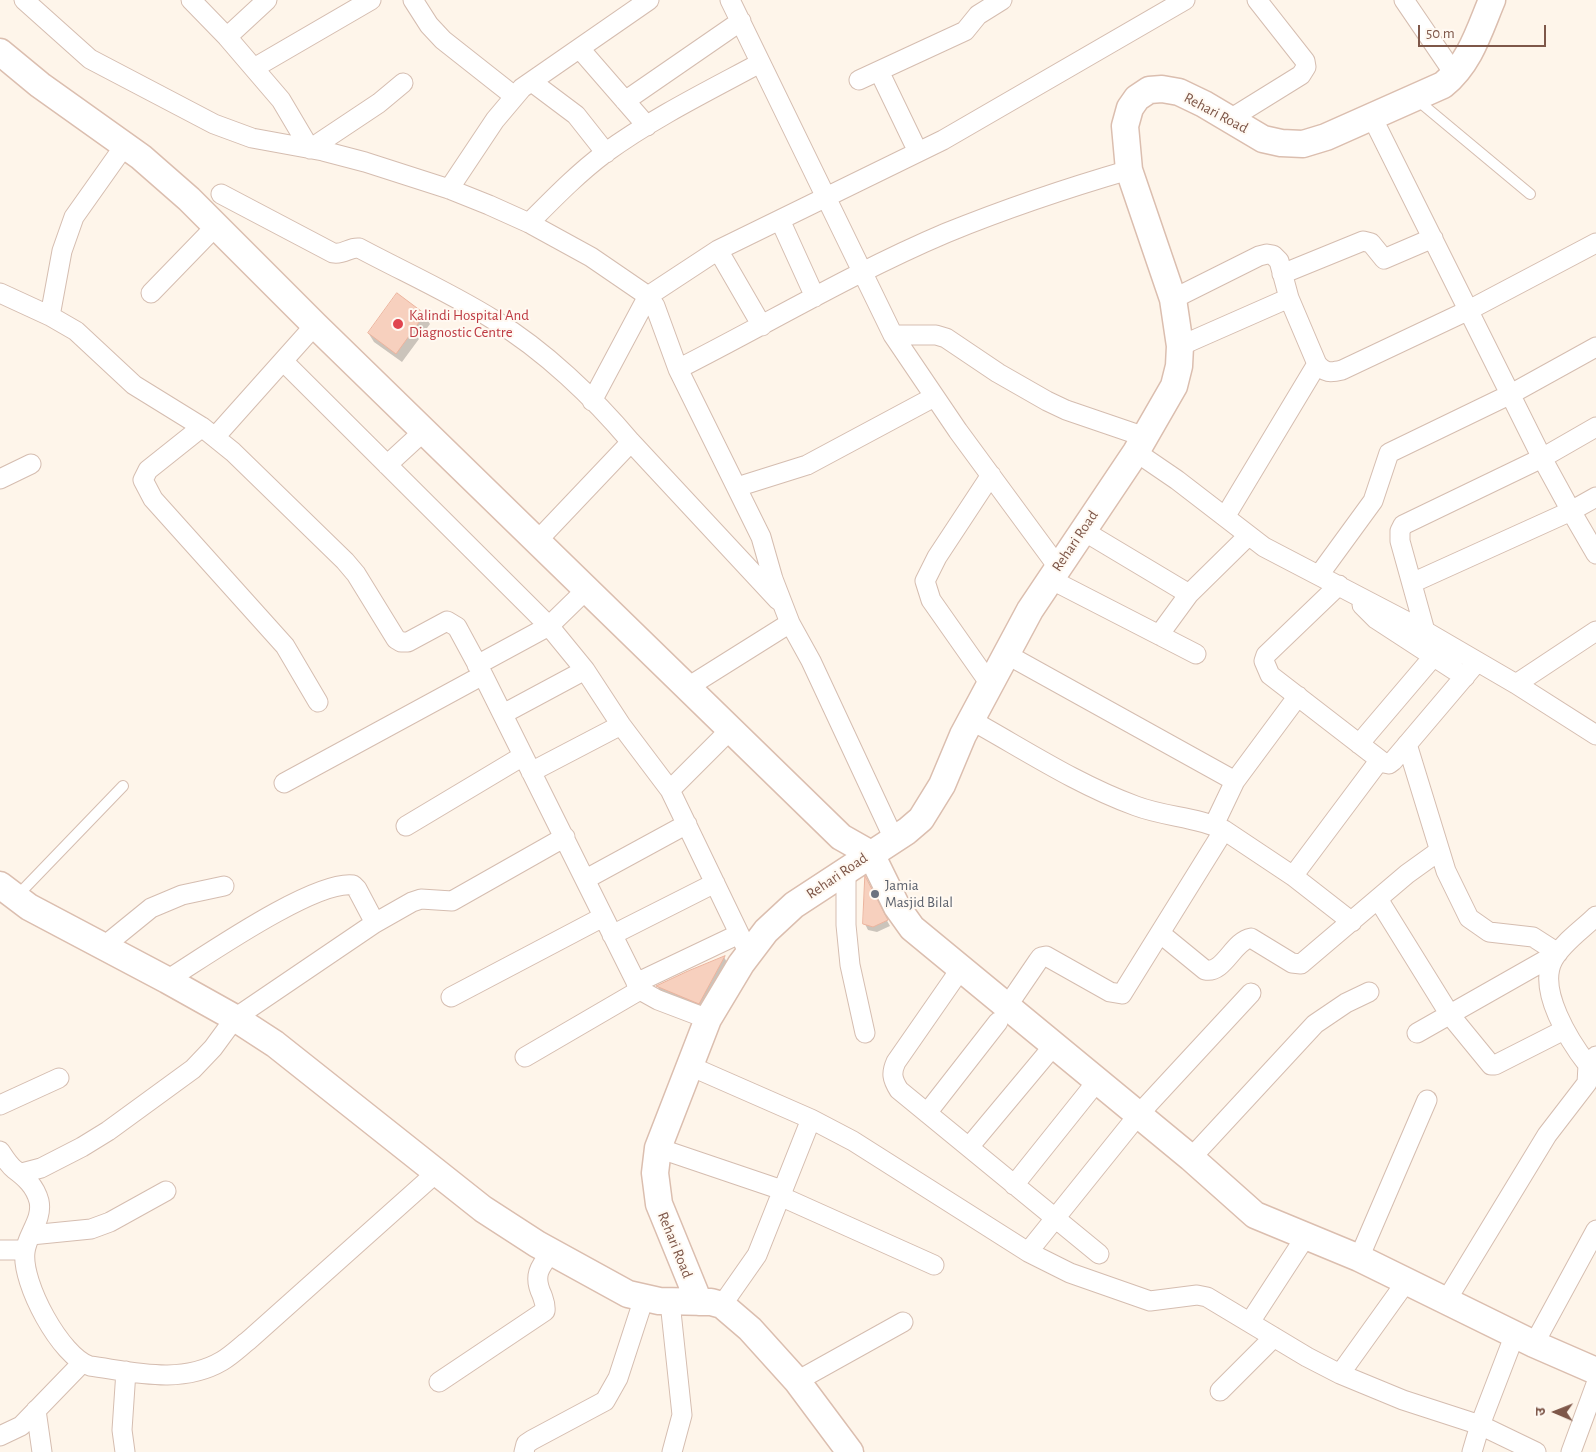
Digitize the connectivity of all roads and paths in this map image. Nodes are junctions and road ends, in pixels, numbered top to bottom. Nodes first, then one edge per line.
1 (24, 0) edge
2 (191, 0) edge
3 (267, 0) edge
4 (371, 0) edge
5 (414, 0) edge
6 (649, 0) edge
7 (730, 0) edge
8 (1002, 0) edge
9 (1185, 0) edge
10 (1257, 0) edge
11 (1404, 0) edge
12 (1492, 0) edge
13 (741, 21) junction
14 (227, 37) junction
15 (580, 49) junction
16 (0, 52) edge
17 (760, 62) junction
18 (254, 68) junction
19 (878, 71) junction
20 (1455, 75) junction
21 (859, 80) dead end
22 (532, 82) junction
23 (404, 83) dead end
24 (514, 96) junction
25 (1415, 98) junction
26 (625, 101) junction
27 (1372, 117) junction
28 (1230, 119) junction
29 (647, 126) junction
30 (125, 145) junction
31 (310, 149) junction
32 (918, 152) junction
33 (606, 153) junction
34 (1129, 170) junction
35 (449, 189) junction
36 (221, 194) dead end
37 (1530, 194) dead end
38 (827, 198) junction
39 (780, 220) junction
40 (528, 223) junction
41 (216, 226) junction
42 (1433, 238) junction
43 (1596, 243) edge
44 (718, 250) junction
45 (863, 272) junction
46 (1282, 274) junction
47 (0, 293) edge
48 (151, 293) dead end
49 (648, 296) junction
50 (815, 297) junction
51 (1289, 298) junction
52 (1173, 299) junction
53 (1469, 310) junction
54 (50, 316) junction
55 (315, 325) junction
56 (762, 326) junction
57 (893, 335) junction
58 (1180, 346) junction
59 (1596, 346) edge
60 (283, 361) junction
61 (1317, 364) junction
62 (678, 369) junction
63 (1510, 394) junction
64 (934, 397) junction
65 (592, 401) junction
66 (1596, 427) edge
67 (424, 430) junction
68 (208, 432) junction
69 (630, 442) junction
70 (1141, 444) junction
71 (1542, 458) junction
72 (31, 464) dead end
73 (387, 465) junction
74 (990, 475) junction
75 (0, 479) edge
76 (737, 487) junction
77 (1596, 497) edge
78 (1571, 511) junction
79 (1225, 516) junction
80 (1082, 530) junction
81 (1248, 536) junction
82 (538, 540) junction
83 (1596, 554) edge
84 (1054, 573) junction
85 (1320, 575) junction
86 (1412, 583) junction
87 (1346, 588) junction
88 (587, 589) junction
89 (1188, 594) junction
90 (782, 605) junction
91 (790, 623) junction
92 (549, 626) junction
93 (1425, 631) junction
94 (1596, 631) edge
95 (1159, 635) junction
96 (1006, 654) junction
97 (1196, 654) dead end
98 (1433, 657) junction
99 (1477, 662) junction
100 (480, 670) junction
101 (585, 670) junction
102 (1465, 677) junction
103 (990, 684) junction
104 (1516, 684) junction
105 (688, 687) junction
106 (1298, 696) junction
107 (318, 702) dead end
108 (503, 714) junction
109 (971, 720) junction
110 (621, 725) junction
111 (731, 729) junction
112 (1596, 735) edge
113 (1359, 744) junction
114 (1407, 744) junction
115 (1380, 760) junction
116 (527, 764) junction
117 (1235, 781) junction
118 (284, 783) dead end
119 (123, 786) dead end
120 (670, 790) junction
121 (687, 824) junction
122 (406, 826) dead end
123 (1219, 828) junction
124 (565, 837) junction
125 (894, 839) junction
126 (1439, 851) junction
127 (871, 854) junction
128 (846, 871) junction
129 (1292, 876) junction
130 (586, 878) junction
131 (715, 883) junction
132 (224, 886) dead end
133 (8, 891) edge
134 (1378, 899) junction
135 (1596, 916) edge
136 (603, 917) junction
137 (1352, 922) junction
138 (375, 923) junction
139 (1161, 934) junction
140 (612, 935) junction
141 (744, 944) junction
142 (103, 947) junction
143 (1558, 953) junction
144 (962, 967) junction
145 (167, 980) junction
146 (638, 986) junction
147 (1369, 992) dead end
148 (1251, 993) dead end
149 (451, 997) dead end
150 (1003, 1013) junction
151 (1450, 1015) junction
152 (235, 1018) junction
153 (708, 1019) junction
154 (1564, 1030) junction
155 (865, 1033) dead end
156 (1417, 1034) dead end
157 (1055, 1044) junction
158 (525, 1057) dead end
159 (1592, 1060) edge
160 (690, 1066) junction
161 (58, 1078) dead end
162 (1098, 1080) junction
163 (1426, 1100) dead end
164 (0, 1105) edge
165 (928, 1113) junction
166 (1138, 1114) junction
167 (811, 1119) junction
168 (658, 1148) junction
169 (969, 1148) junction
170 (0, 1151) edge
171 (1191, 1158) junction
172 (436, 1172) junction
173 (22, 1173) junction
174 (1014, 1184) junction
175 (166, 1191) dead end
176 (781, 1193) junction
177 (1055, 1218) junction
178 (1596, 1230) edge
179 (1306, 1236) junction
180 (28, 1243) junction
181 (0, 1250) edge
182 (552, 1252) junction
183 (1028, 1252) junction
184 (1098, 1254) dead end
185 (1359, 1258) junction
186 (934, 1265) dead end
187 (1406, 1282) junction
188 (644, 1298) junction
189 (1446, 1301) junction
190 (670, 1302) junction
191 (710, 1303) junction
192 (903, 1322) dead end
193 (1250, 1322) junction
194 (1532, 1334) junction
195 (1274, 1337) junction
196 (81, 1364) junction
197 (126, 1371) junction
198 (1596, 1371) edge
199 (1340, 1374) junction
200 (797, 1380) junction
201 (440, 1382) dead end
202 (1596, 1384) edge
203 (1220, 1391) dead end
204 (36, 1410) junction
205 (1480, 1425) junction
206 (0, 1436) edge
207 (42, 1452) edge
208 (125, 1452) edge
209 (524, 1452) edge
210 (672, 1452) edge
211 (850, 1452) edge
212 (1472, 1452) edge
213 (1536, 1452) edge
214 (1571, 1452) edge

1 - 31 street
2 - 14 street
3 - 14 street
4 - 18 street
5 - 24 street
6 - 15 street
7 - 13 street
8 - 19 street
9 - 32 street
10 - 28 street
11 - 20 street
12 - 20 main road, Rehari Road
13 - 17 street
13 - 26 street
14 - 18 street
15 - 22 street
15 - 26 street
16 - 30 main road
17 - 29 street
17 - 38 street
18 - 31 street
19 - 21 street
19 - 32 street
20 - 25 main road, Rehari Road
22 - 24 street
22 - 33 street
23 - 31 street
24 - 35 street
25 - 27 main road, Rehari Road
25 - 37 lane
26 - 29 street
27 - 28 main road, Rehari Road
27 - 42 street
28 - 34 main road, Rehari Road
29 - 33 street
30 - 41 main road
30 - 54 street
31 - 35 street
32 - 38 street
33 - 40 street
34 - 45 street
34 - 52 main road, Rehari Road
35 - 40 street
36 - 65 street
38 - 39 street
38 - 45 street
39 - 44 street
39 - 50 street
40 - 49 street
41 - 48 street
41 - 55 main road
42 - 46 street
42 - 53 street
43 - 53 street
44 - 49 street
44 - 56 street
45 - 50 street
45 - 57 street
46 - 51 street
46 - 52 street
47 - 54 street
49 - 62 street
49 - 65 street
50 - 56 street
51 - 58 street
51 - 61 street
52 - 58 main road, Rehari Road
53 - 61 street
53 - 63 street
54 - 68 street
55 - 60 street
55 - 67 main road
56 - 62 street
57 - 64 street
57 - 70 street
58 - 70 main road, Rehari Road
59 - 63 street
60 - 68 street
60 - 73 street
61 - 79 street
62 - 76 street
63 - 71 street
63 - 85 street
64 - 74 street
64 - 76 street
65 - 69 street
66 - 71 street
67 - 73 street
67 - 82 main road
68 - 100 street
68 - 107 street
69 - 82 street
69 - 90 street
70 - 79 street
70 - 80 main road, Rehari Road
71 - 78 street
71 - 86 street
72 - 75 street
73 - 92 street
74 - 84 street
74 - 103 street
76 - 90 street
77 - 78 street
78 - 83 street
78 - 86 street
79 - 81 street
80 - 84 main road, Rehari Road
80 - 89 street
81 - 85 street
81 - 89 street
82 - 88 main road
84 - 95 street
84 - 96 main road, Rehari Road
85 - 87 street
86 - 93 street
87 - 93 street
87 - 98 street
87 - 106 street
88 - 92 street
88 - 105 main road
89 - 95 street
90 - 91 street
91 - 105 street
91 - 125 street
92 - 100 street
92 - 101 street
93 - 99 street
94 - 104 street
95 - 97 street
96 - 103 main road, Rehari Road
96 - 117 street
98 - 102 street
98 - 113 street
99 - 102 street
99 - 104 street
100 - 108 street
100 - 118 street
101 - 108 street
101 - 110 street
102 - 114 street
103 - 109 main road, Rehari Road
104 - 112 street
105 - 111 main road
106 - 113 street
106 - 117 street
108 - 116 street
109 - 123 street
109 - 125 main road, Rehari Road
110 - 116 street
110 - 120 street
111 - 120 street
111 - 127 main road
113 - 115 street
114 - 115 street
114 - 126 street
115 - 129 street
116 - 122 street
116 - 124 street
117 - 123 street
119 - 133 lane
120 - 121 street
121 - 130 street
121 - 131 street
123 - 129 street
123 - 139 street
124 - 130 street
124 - 138 street
125 - 127 main road, Rehari Road
126 - 134 street
126 - 143 street
127 - 128 main road, Rehari Road
127 - 144 main road
128 - 141 main road, Rehari Road
128 - 155 street
129 - 137 street
130 - 136 street
131 - 140 street
131 - 141 street
132 - 142 street
133 - 142 main road
134 - 137 street
134 - 151 street
135 - 143 street
136 - 140 street
136 - 149 street
137 - 139 street
138 - 145 street
138 - 152 street
139 - 150 street
140 - 146 street
141 - 146 street
141 - 153 main road, Rehari Road
142 - 145 main road
143 - 151 street
143 - 154 street
144 - 150 main road
144 - 165 street
145 - 152 main road
146 - 153 street
146 - 158 street
147 - 171 street
148 - 166 street
150 - 157 main road
150 - 165 street
151 - 154 street
151 - 156 street
152 - 172 main road
152 - 173 street
153 - 160 main road, Rehari Road
154 - 159 street
157 - 162 main road
157 - 169 street
159 - 189 street
160 - 167 street
160 - 168 main road, Rehari Road
161 - 164 street
162 - 166 main road
162 - 174 street
163 - 185 street
165 - 169 street
166 - 171 main road
166 - 177 street
167 - 176 street
167 - 183 street
168 - 176 street
168 - 191 main road, Rehari Road
169 - 174 street
170 - 173 street
171 - 179 main road
172 - 182 main road
172 - 197 street
173 - 180 street
174 - 177 street
175 - 180 street
176 - 186 street
176 - 191 street
177 - 183 street
177 - 184 street
178 - 194 street
179 - 185 main road
179 - 193 street
180 - 181 street
180 - 196 street
182 - 188 main road
182 - 201 street
183 - 193 street
185 - 187 main road
187 - 189 main road
187 - 199 street
188 - 190 main road
188 - 209 street
189 - 194 main road
190 - 191 main road
190 - 210 street
191 - 200 main road
192 - 200 street
193 - 195 street
194 - 198 main road
194 - 205 street
195 - 199 street
195 - 203 street
196 - 197 street
196 - 204 street
197 - 208 street
199 - 205 street
200 - 211 main road
202 - 214 street
204 - 206 street
204 - 207 street
205 - 212 street
205 - 213 street

